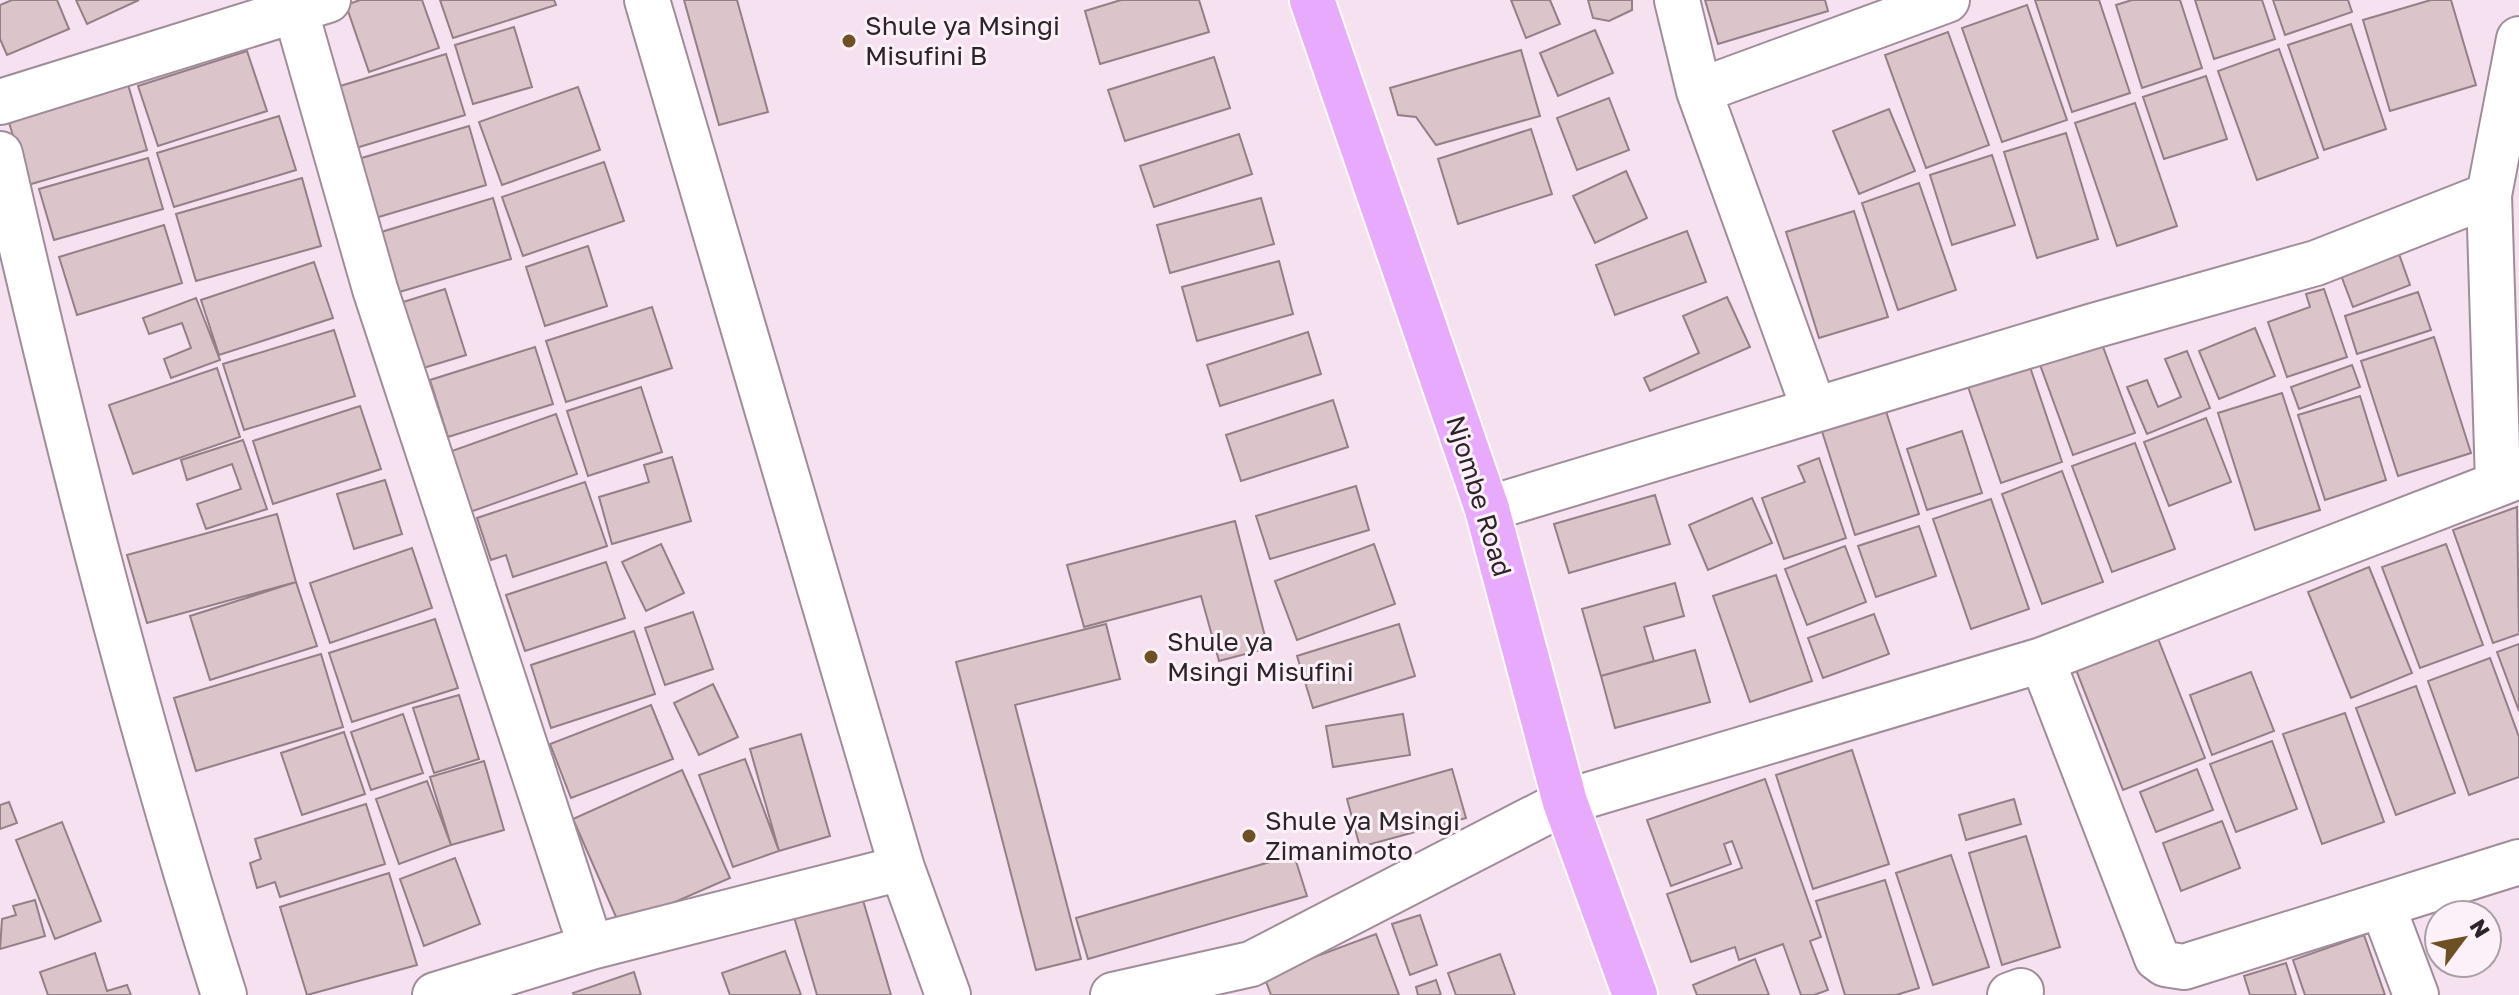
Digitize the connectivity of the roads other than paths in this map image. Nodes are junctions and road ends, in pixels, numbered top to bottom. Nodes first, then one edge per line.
1 (647, 0) edge
2 (1312, 0) edge
3 (1677, 0) edge
4 (1947, 0) edge
5 (312, 5) edge
6 (2519, 39) edge
7 (1699, 91) junction
8 (0, 102) edge
9 (0, 154) edge
10 (2489, 195) junction
11 (1814, 409) junction
12 (2508, 479) edge
13 (1487, 509) junction
14 (2042, 660) junction
15 (1565, 802) junction
16 (2519, 862) edge
17 (902, 868) junction
18 (2383, 907) junction
19 (591, 947) junction
20 (1256, 980) edge
21 (224, 995) edge
22 (435, 995) edge
23 (948, 995) edge
24 (1113, 995) edge
25 (1635, 995) edge
26 (2416, 995) edge

1 - 17 street
2 - 13 highway, Njombe Road
3 - 7 street
4 - 7 street
5 - 8 street
5 - 19 street
6 - 10 street
7 - 11 street
9 - 21 street
10 - 11 street
10 - 12 street
11 - 13 street
12 - 14 street
13 - 15 highway, Njombe Road
14 - 15 street
14 - 18 street
15 - 20 street
15 - 25 highway, Njombe Road
16 - 18 street
17 - 19 street
17 - 23 street
18 - 26 street
19 - 22 street
20 - 24 street

